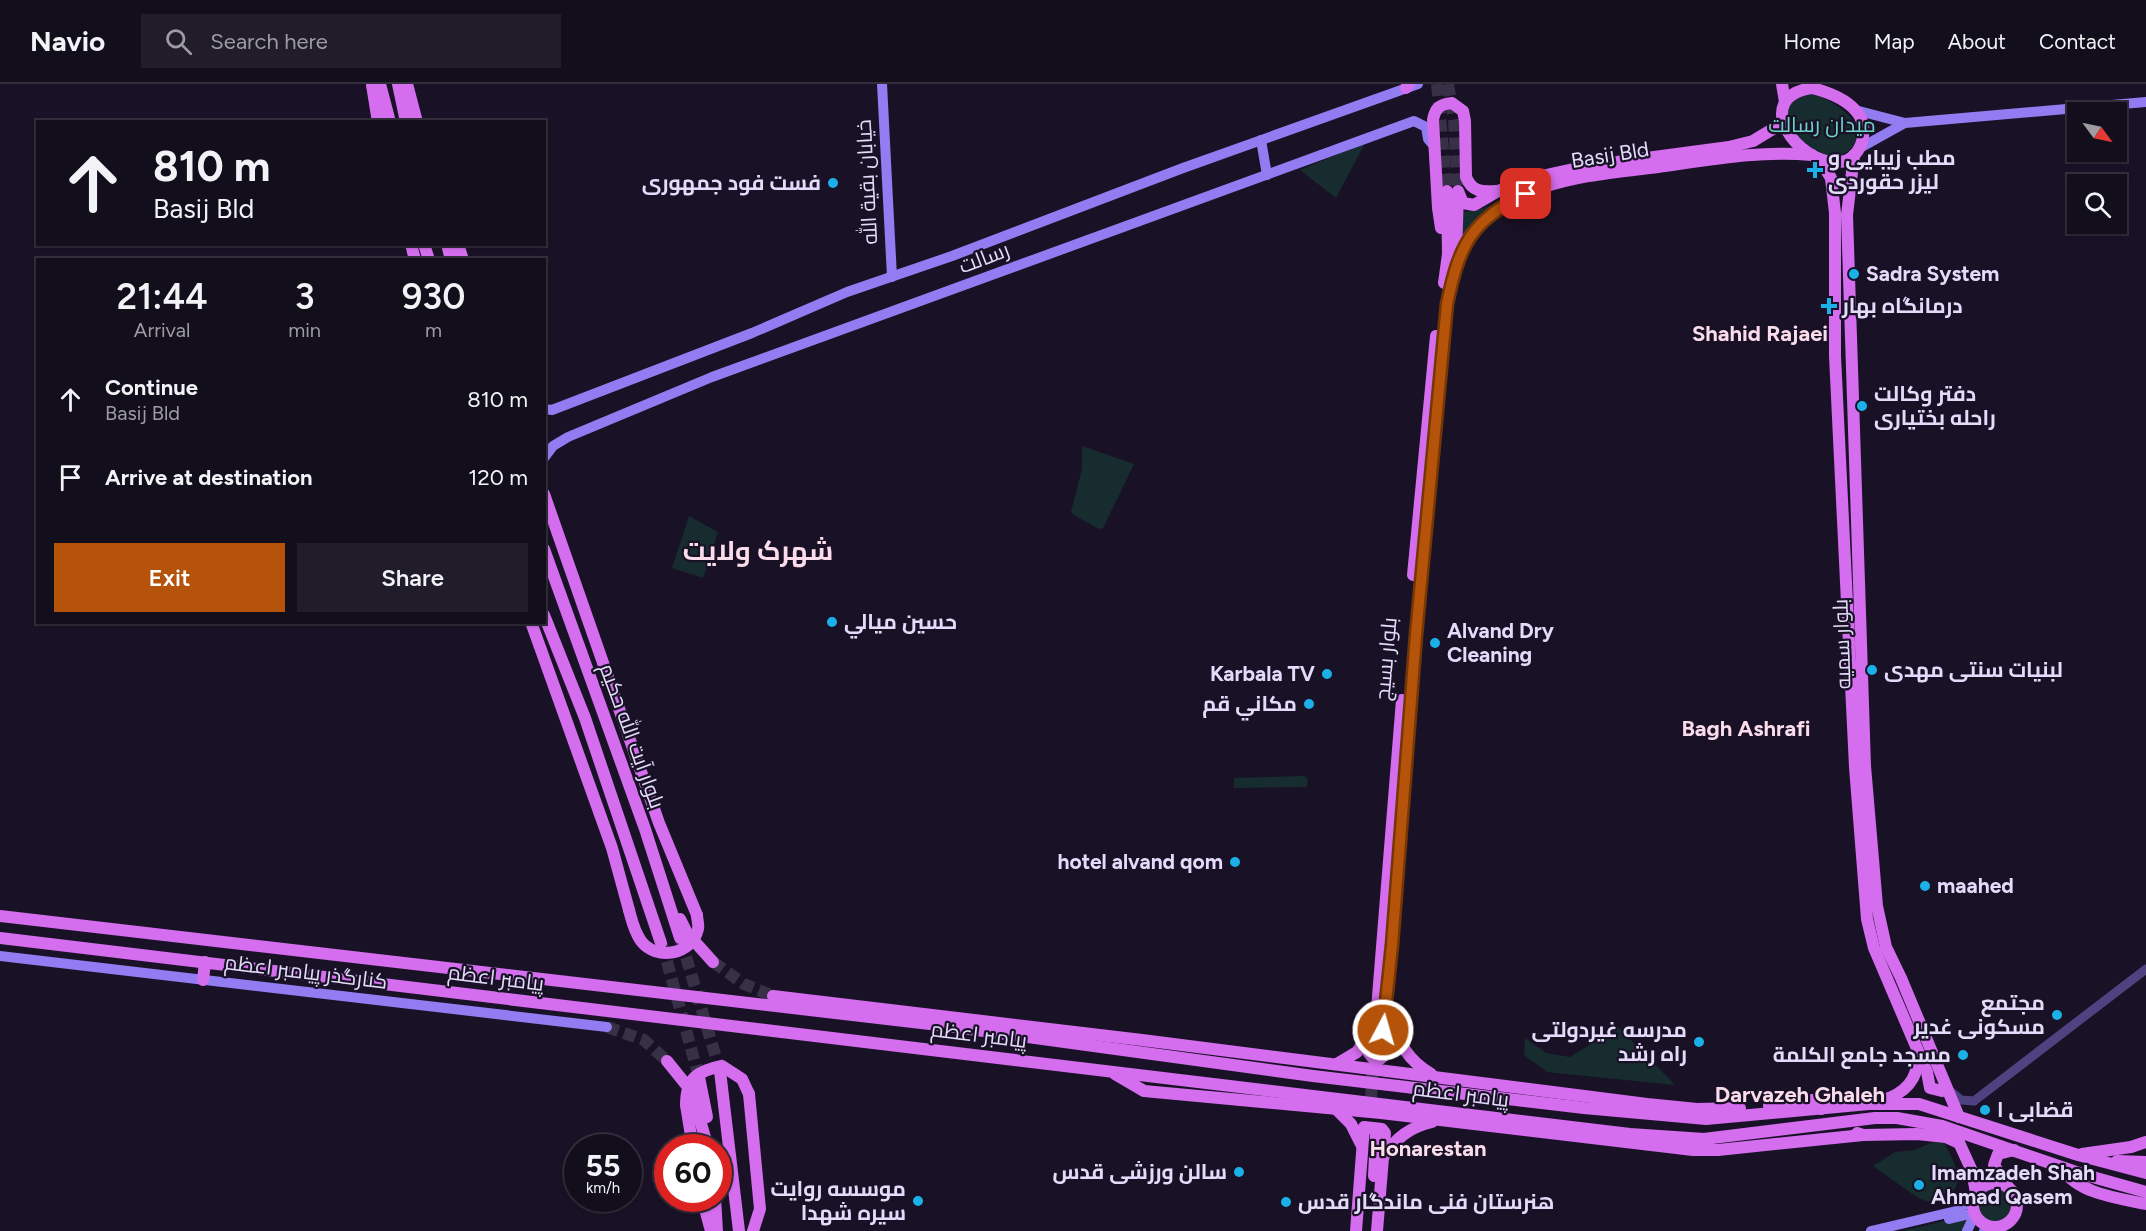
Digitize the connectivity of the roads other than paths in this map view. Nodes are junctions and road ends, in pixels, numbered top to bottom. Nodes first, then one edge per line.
1 (398, 84) edge
2 (407, 84) edge
3 (882, 84) edge
4 (1418, 84) edge
5 (1782, 84) edge
6 (1833, 84) edge
7 (378, 86) edge
8 (1407, 86) edge
9 (1839, 99) junction
10 (1785, 102) junction
11 (2146, 102) edge
12 (1855, 110) junction
13 (379, 120) edge
14 (389, 120) edge
15 (406, 120) edge
16 (416, 120) edge
17 (1783, 123) junction
18 (1905, 123) junction
19 (1261, 140) junction
20 (1753, 141) junction
21 (1434, 146) junction
22 (1857, 151) junction
23 (1762, 154) junction
24 (1816, 158) junction
25 (1267, 175) junction
26 (1851, 176) junction
27 (1833, 189) junction
28 (1498, 191) junction
29 (1450, 272) junction
30 (892, 277) junction
31 (546, 409) edge
32 (546, 455) edge
33 (546, 500) edge
34 (546, 555) edge
35 (546, 620) edge
36 (532, 624) edge
37 (601, 657) junction
38 (599, 702) junction
39 (669, 900) junction
40 (0, 916) edge
41 (0, 938) edge
42 (680, 938) tunnel mouth
43 (661, 943) tunnel mouth
44 (1387, 944) junction
45 (0, 956) edge
46 (205, 962) junction
47 (713, 962) tunnel mouth
48 (2146, 969) edge
49 (204, 980) junction
50 (773, 996) tunnel mouth
51 (1392, 1018) junction
52 (951, 1022) junction
53 (607, 1027) tunnel mouth
54 (1368, 1036) junction
55 (1142, 1040) junction
56 (1114, 1050) junction
57 (1916, 1050) junction
58 (1377, 1051) tunnel mouth
59 (667, 1061) tunnel mouth
60 (1337, 1064) junction
61 (1108, 1070) junction
62 (720, 1071) tunnel mouth
63 (699, 1077) tunnel mouth
64 (1434, 1077) junction
65 (1947, 1087) junction
66 (1974, 1101) junction
67 (1869, 1104) junction
68 (1365, 1107) junction
69 (1584, 1108) junction
70 (1336, 1109) junction
71 (1821, 1109) junction
72 (1643, 1113) junction
73 (1959, 1117) junction
74 (1439, 1120) junction
75 (1974, 1121) junction
76 (1840, 1123) junction
77 (1947, 1128) junction
78 (1590, 1130) junction
79 (691, 1134) edge
80 (705, 1134) edge
81 (707, 1134) edge
82 (1642, 1134) junction
83 (1917, 1134) junction
84 (1863, 1135) junction
85 (2146, 1142) edge
86 (1959, 1143) junction
87 (1362, 1146) junction
88 (2014, 1150) junction
89 (2078, 1155) junction
90 (1383, 1157) junction
91 (2062, 1167) junction
92 (2144, 1169) edge
93 (2009, 1187) junction
94 (2146, 1191) edge
95 (1975, 1196) junction
96 (2146, 1204) edge
97 (706, 1212) edge
98 (716, 1212) edge
99 (1974, 1213) junction
100 (1986, 1229) edge
101 (711, 1231) edge
102 (717, 1231) edge
103 (739, 1231) edge
104 (753, 1231) edge
105 (1356, 1231) edge
106 (1363, 1231) edge
107 (1371, 1231) edge
108 (1377, 1231) edge
109 (1871, 1231) edge
110 (1902, 1231) edge
111 (1967, 1231) edge

1 - 15 main road
2 - 16 main road
3 - 30 main road, خیابان بقیة الله
4 - 8 main road, رسالت
5 - 10 main road
6 - 9 main road
7 - 13 main road
7 - 14 main road
8 - 19 main road, رسالت
9 - 10 main road
9 - 12 main road
10 - 17 main road
11 - 18 main road
12 - 18 main road
12 - 22 main road
17 - 20 main road
17 - 24 main road
18 - 22 main road
19 - 25 main road
19 - 30 main road, رسالت
20 - 23 main road
20 - 28 main road
21 - 25 main road, رسالت
21 - 28 main road
21 - 29 main road
22 - 24 main road
22 - 26 main road, بلوار سمیه
23 - 24 main road, Basij Bld
23 - 29 main road, Basij Bld
24 - 27 main road, بلوار سمیه
25 - 32 main road, رسالت
26 - 27 main road
26 - 65 main road, بلوار سمیه
27 - 57 main road, بلوار سمیه
28 - 29 main road
29 - 44 main road, بلوار بسیج
30 - 31 main road, رسالت
33 - 37 main road
34 - 38 main road, بلوار آیت الله حکیم
35 - 43 main road, بلوار آیت الله حکیم
36 - 37 main road, bridge
37 - 38 main road
38 - 39 main road, بلوار آیت الله حکیم
39 - 42 main road, بلوار آیت الله حکیم
39 - 47 main road
40 - 52 main road, پیامبر اعظم
41 - 46 main road, پیامبر اعظم
44 - 51 main road
44 - 54 main road
44 - 58 main road, بلوار بسیج
45 - 49 main road, کنارگذر پیامبر اعظم
46 - 49 main road
46 - 61 main road, پیامبر اعظم
48 - 66 street
49 - 53 main road, کنارگذر پیامبر اعظم
50 - 52 main road
51 - 54 main road
51 - 64 main road
52 - 55 main road
52 - 56 main road, پیامبر اعظم
54 - 60 main road
55 - 56 main road
55 - 60 main road
56 - 69 main road, پیامبر اعظم
57 - 65 main road, بلوار سمیه
57 - 67 main road
59 - 80 main road
60 - 64 main road
61 - 68 main road, پیامبر اعظم
61 - 70 main road
62 - 103 main road
63 - 81 main road
64 - 71 main road
65 - 66 street
65 - 73 main road, بلوار سمیه
66 - 75 street
67 - 71 main road, پیامبر اعظم
67 - 73 main road, پیامبر اعظم
68 - 70 main road
68 - 74 main road
68 - 78 main road, پیامبر اعظم
69 - 72 main road, پیامبر اعظم
69 - 78 main road
70 - 87 main road
71 - 72 main road, پیامبر اعظم
72 - 82 main road
73 - 75 main road, پیامبر اعظم
74 - 84 main road
74 - 90 main road
75 - 89 main road, پیامبر اعظم
76 - 77 main road, پیامبر اعظم
76 - 82 main road, پیامبر اعظم
76 - 84 main road
77 - 83 main road
77 - 86 main road
77 - 88 main road, پیامبر اعظم
78 - 82 main road, پیامبر اعظم
79 - 104 main road, bridge
83 - 84 main road
83 - 86 main road
85 - 89 main road
86 - 95 main road
87 - 90 main road
87 - 105 main road
88 - 91 main road, پیامبر اعظم
88 - 93 main road
89 - 92 main road, پیامبر اعظم
90 - 108 main road
91 - 94 main road, پیامبر اعظم
91 - 96 main road
93 - 95 main road
93 - 100 main road
95 - 99 main road
95 - 109 main road
97 - 101 main road
98 - 102 main road
99 - 100 main road
99 - 110 main road
99 - 111 main road
106 - 107 main road

